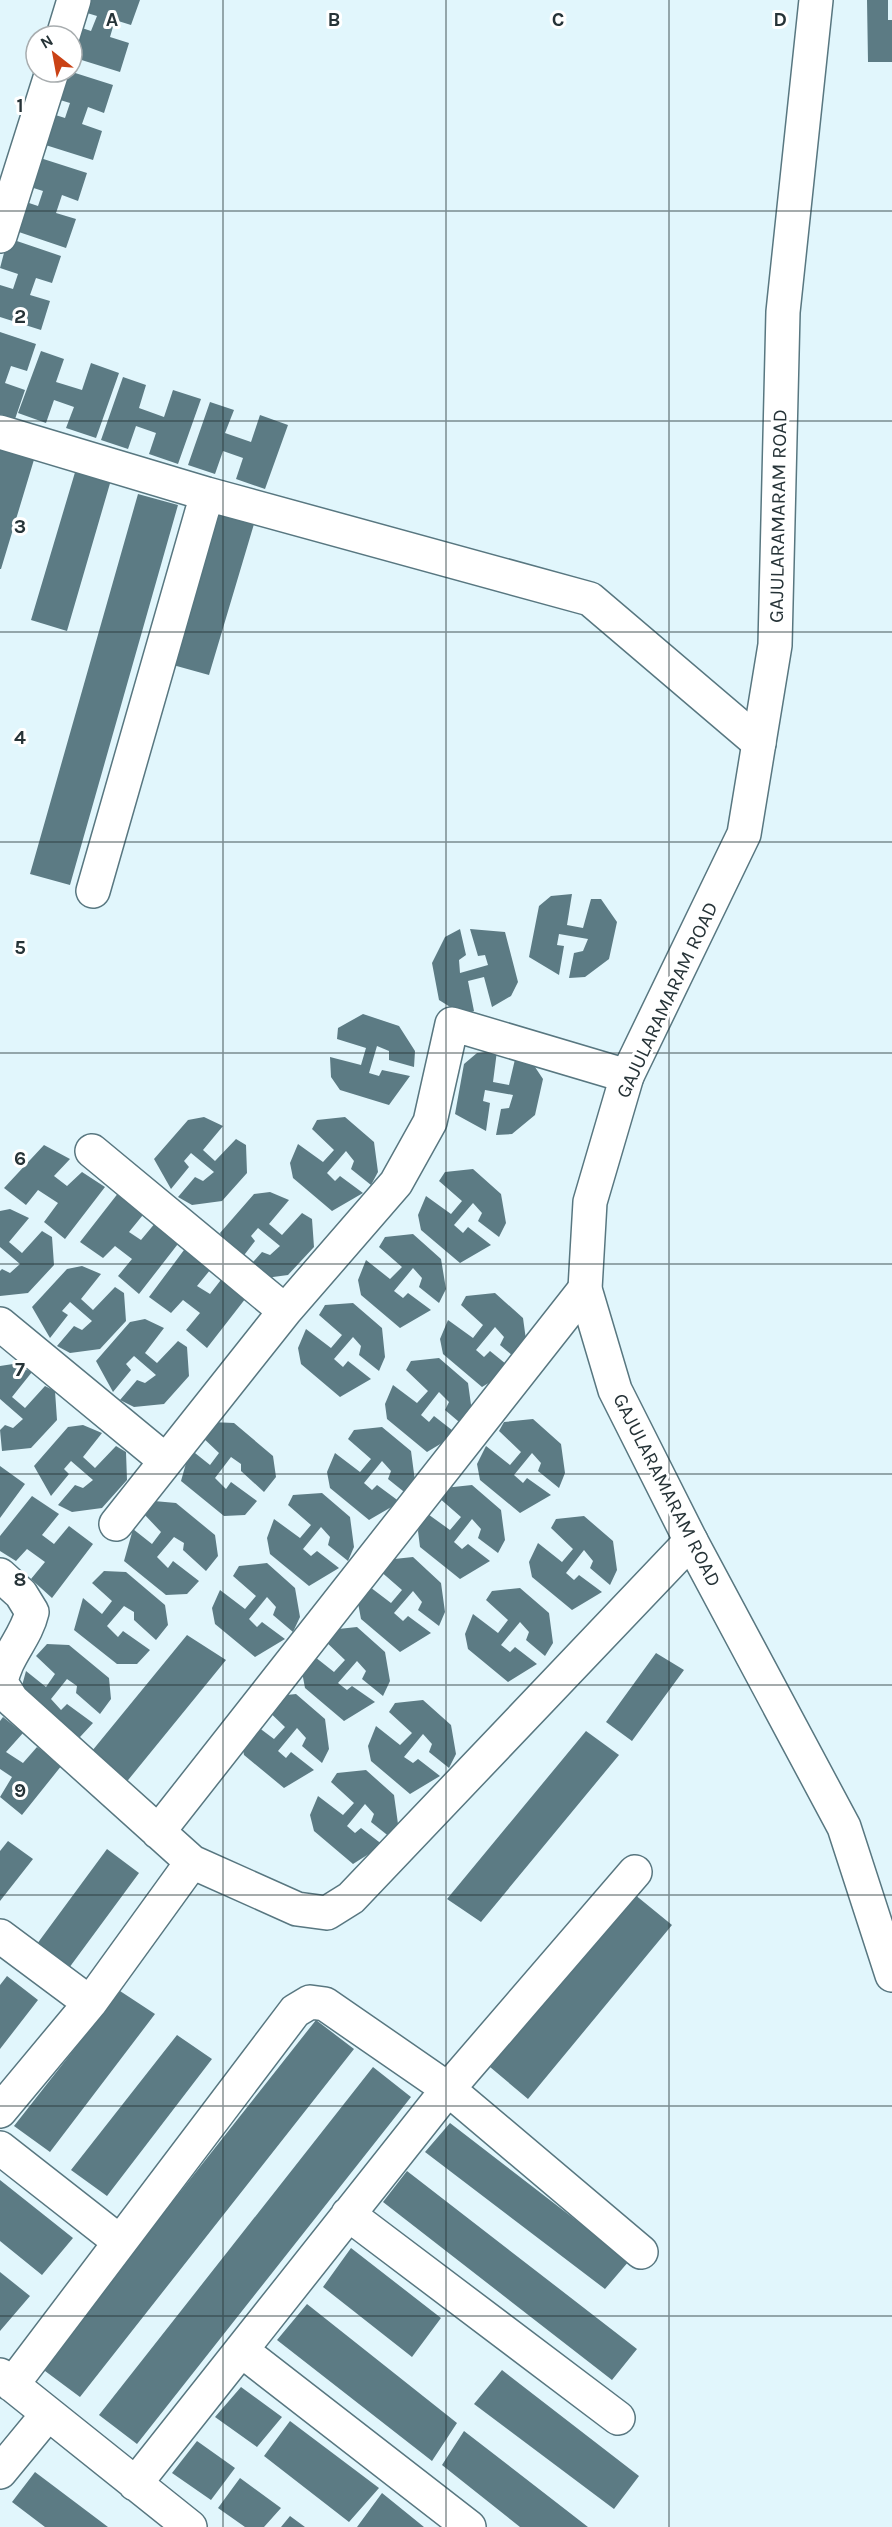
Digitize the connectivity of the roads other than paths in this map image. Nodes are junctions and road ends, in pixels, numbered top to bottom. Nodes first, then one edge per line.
1 (74, 0) edge
2 (816, 0) edge
3 (67, 24) edge
4 (48, 84) edge
5 (0, 236) edge
6 (0, 432) edge
7 (207, 494) junction
8 (759, 743) junction
9 (93, 891) dead end
10 (627, 1076) junction
11 (92, 1151) dead end
12 (585, 1289) junction
13 (285, 1311) junction
14 (0, 1324) edge
15 (166, 1461) junction
16 (116, 1524) dead end
17 (691, 1541) junction
18 (0, 1575) edge
19 (158, 1832) junction
20 (192, 1863) junction
21 (635, 1872) dead end
22 (0, 1936) edge
23 (892, 1975) edge
24 (90, 2003) junction
25 (448, 2089) junction
26 (0, 2111) edge
27 (0, 2148) edge
28 (348, 2214) junction
29 (120, 2242) junction
30 (641, 2252) dead end
31 (241, 2350) junction
32 (6, 2380) edge
33 (47, 2415) junction
34 (618, 2418) dead end
35 (0, 2472) edge
36 (135, 2484) junction
37 (190, 2527) edge
38 (469, 2527) edge

1 - 3 street
2 - 8 street, GAJULARAMARAM ROAD
4 - 5 street
6 - 7 street
7 - 8 street
7 - 9 street
8 - 10 street, GAJULARAMARAM ROAD
10 - 12 street, GAJULARAMARAM ROAD
10 - 13 street
11 - 13 street
12 - 17 street, GAJULARAMARAM ROAD
12 - 19 street
13 - 15 street
14 - 15 street
15 - 16 street
17 - 20 street
17 - 23 street, GAJULARAMARAM ROAD
18 - 19 street
19 - 20 street
20 - 24 street
21 - 25 street
22 - 24 street
24 - 26 street
25 - 28 street
25 - 29 street
25 - 30 street
27 - 29 street
28 - 31 street
28 - 34 street
29 - 32 street
31 - 36 street
31 - 38 street
32 - 33 street
33 - 35 street
33 - 36 street
36 - 37 street

